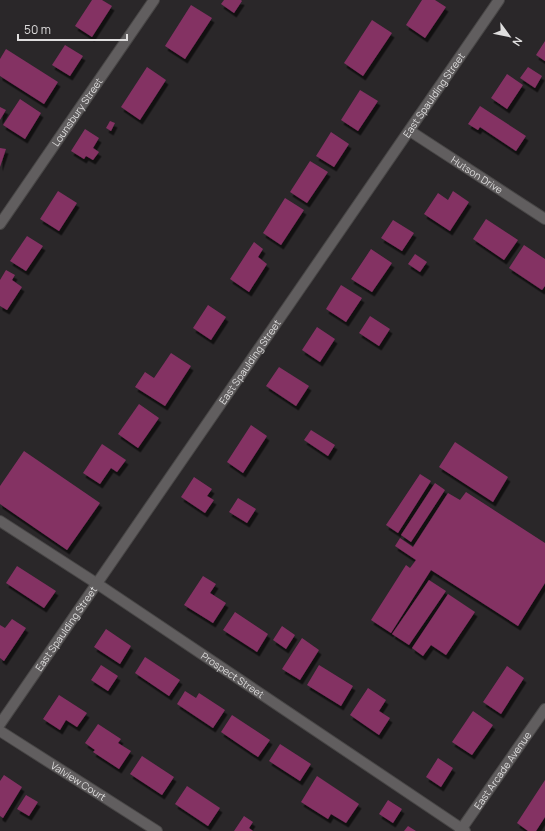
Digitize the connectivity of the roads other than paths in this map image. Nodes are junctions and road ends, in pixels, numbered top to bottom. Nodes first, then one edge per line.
1 (154, 0) edge
2 (500, 0) edge
3 (410, 131) junction
4 (545, 219) edge
5 (0, 224) edge
6 (0, 521) edge
7 (96, 583) junction
8 (545, 709) edge
9 (0, 724) edge
10 (0, 731) edge
11 (462, 830) edge
12 (157, 831) edge

1 - 5 street, Lounsbury Street
2 - 3 street, East Spaulding Street
3 - 4 street, Hutson Drive
3 - 7 street, East Spaulding Street
6 - 7 street, Prospect Street
7 - 9 street, East Spaulding Street
7 - 11 street, Prospect Street
8 - 11 street, East Arcade Avenue
10 - 12 street, Valview Court

